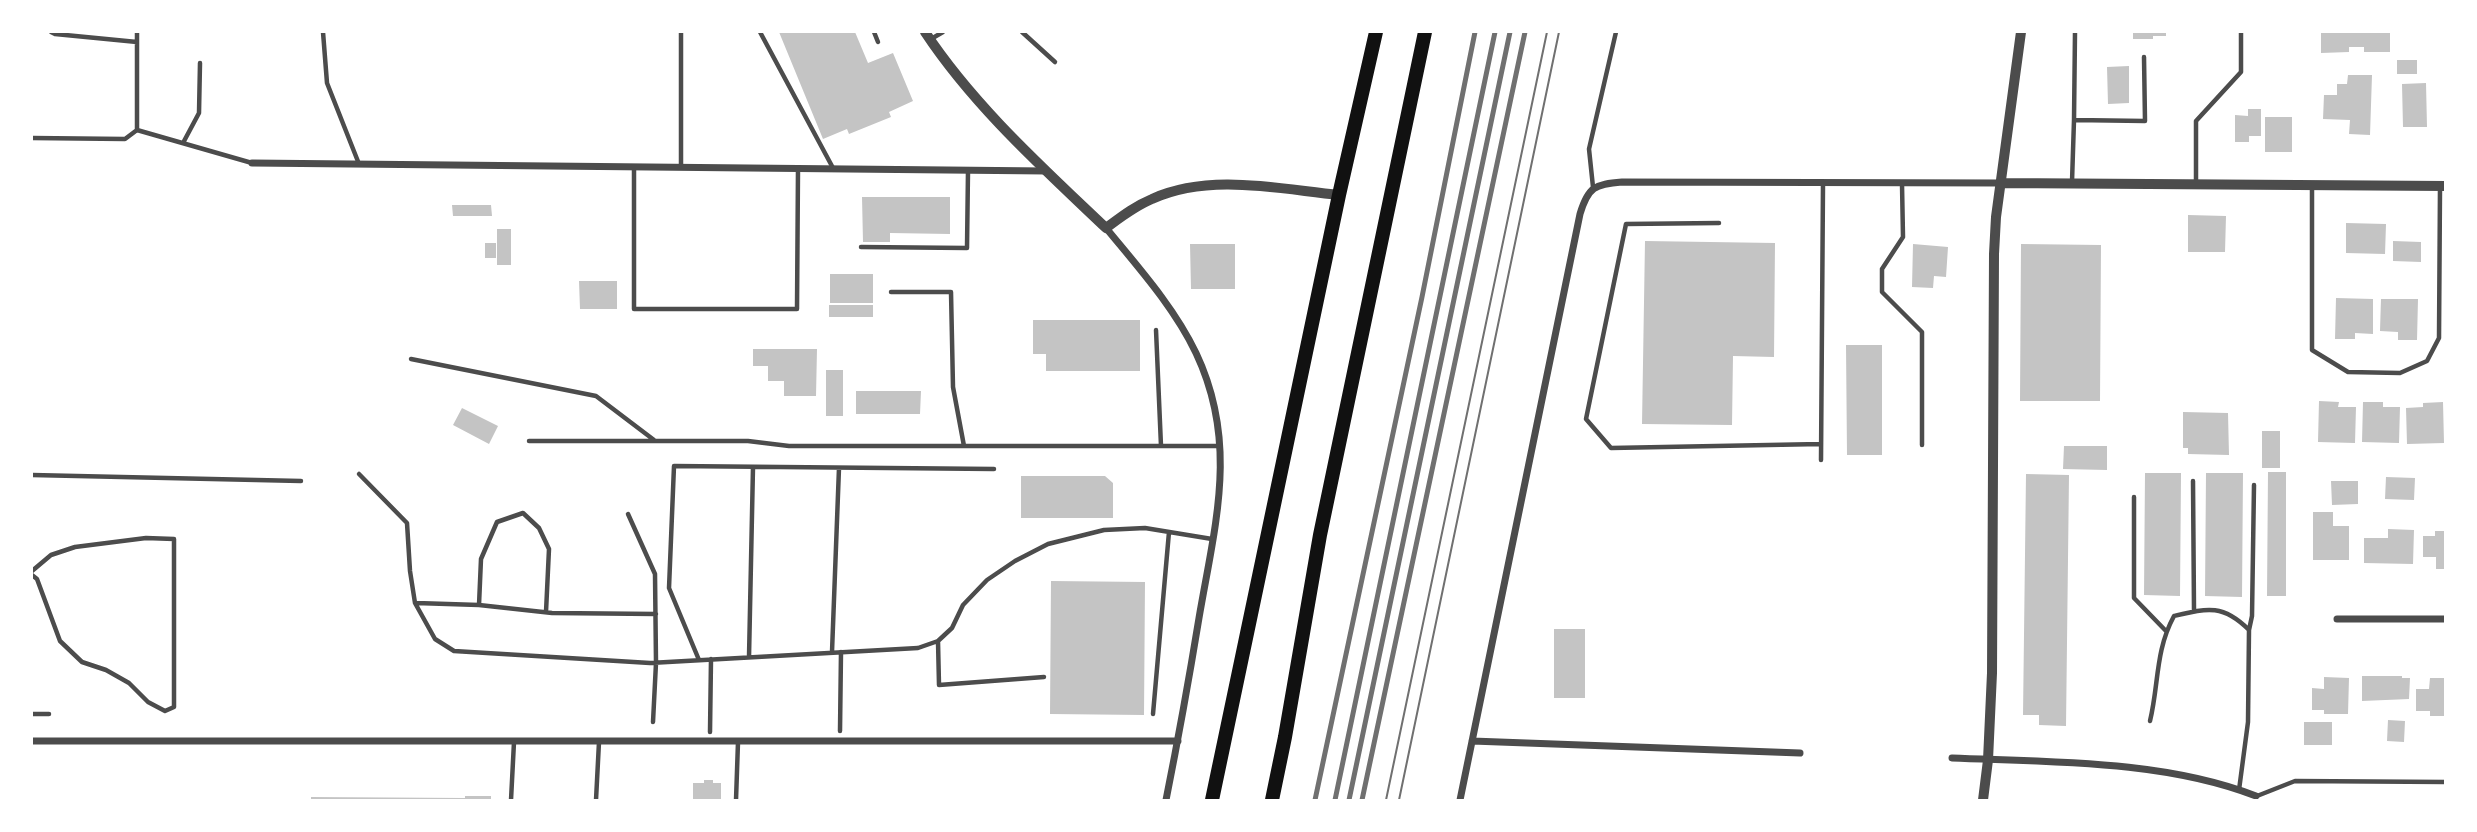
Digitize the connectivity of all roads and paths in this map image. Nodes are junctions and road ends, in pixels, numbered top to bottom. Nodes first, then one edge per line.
1 (51, 32) edge
2 (137, 32) edge
3 (323, 32) edge
4 (681, 32) edge
5 (760, 32) edge
6 (874, 32) edge
7 (943, 32) edge
8 (1022, 32) edge
9 (1376, 32) edge
10 (1425, 32) edge
11 (1616, 32) edge
12 (2021, 32) edge
13 (2075, 32) edge
14 (2241, 32) edge
15 (928, 36) edge
16 (137, 42) junction
17 (878, 42) dead end
18 (2144, 57) dead end
19 (1055, 62) dead end
20 (200, 64) dead end
21 (2074, 120) junction
22 (137, 130) junction
23 (32, 138) edge
24 (183, 143) junction
25 (252, 163) joint
26 (359, 164) junction
27 (634, 167) junction
28 (681, 167) junction
29 (798, 168) junction
30 (833, 169) junction
31 (968, 170) junction
32 (1047, 171) junction
33 (1823, 182) junction
34 (1902, 183) junction
35 (2000, 183) junction
36 (2072, 183) junction
37 (2196, 184) junction
38 (2312, 186) junction
39 (2443, 186) edge
40 (1593, 187) junction
41 (1339, 195) junction
42 (1719, 223) dead end
43 (1106, 228) junction
44 (861, 247) dead end
45 (891, 292) dead end
46 (1156, 330) dead end
47 (411, 359) dead end
48 (528, 440) dead end
49 (654, 441) junction
50 (1821, 444) junction
51 (1922, 445) dead end
52 (964, 446) junction
53 (1161, 446) junction
54 (1221, 446) junction
55 (1821, 460) dead end
56 (753, 467) junction
57 (839, 468) junction
58 (994, 469) dead end
59 (359, 474) dead end
60 (32, 475) edge
61 (301, 481) dead end
62 (2193, 481) dead end
63 (2254, 485) dead end
64 (2134, 497) dead end
65 (628, 514) dead end
66 (1169, 532) junction
67 (1212, 539) junction
68 (32, 573) edge
69 (415, 603) junction
70 (479, 605) junction
71 (2194, 611) junction
72 (546, 612) junction
73 (656, 614) junction
74 (2337, 619) dead end
75 (2445, 619) edge
76 (2249, 630) junction
77 (2166, 631) junction
78 (938, 641) junction
79 (832, 652) junction
80 (841, 652) junction
81 (749, 657) junction
82 (711, 659) junction
83 (699, 660) junction
84 (656, 663) junction
85 (1044, 677) dead end
86 (32, 714) edge
87 (49, 714) dead end
88 (1153, 714) dead end
89 (2150, 721) dead end
90 (653, 722) dead end
91 (839, 731) dead end
92 (710, 732) dead end
93 (32, 741) edge
94 (514, 741) junction
95 (599, 741) junction
96 (738, 741) junction
97 (1178, 741) junction
98 (1472, 741) junction
99 (1800, 752) dead end
100 (1952, 758) dead end
101 (1988, 760) junction
102 (2445, 782) edge
103 (2239, 789) junction
104 (2256, 796) joint
105 (510, 800) edge
106 (596, 800) edge
107 (736, 800) edge
108 (1166, 800) edge
109 (1212, 800) edge
110 (1272, 800) edge
111 (1460, 800) edge
112 (1983, 800) edge

1 - 16 lane
2 - 16 lane
3 - 26 lane
4 - 28 lane
5 - 30 lane
6 - 17 lane
7 - 15 lane
8 - 19 lane
9 - 41 highway
10 - 110 highway
11 - 40 lane
12 - 35 street
13 - 21 lane
14 - 37 lane
15 - 32 street
16 - 22 lane
18 - 21 lane
20 - 24 lane
21 - 36 lane
22 - 23 lane
22 - 24 lane
24 - 25 lane
25 - 26 street
26 - 27 street
27 - 28 street
27 - 29 lane
28 - 29 street
29 - 30 street
30 - 31 street
31 - 32 street
31 - 44 lane
32 - 43 street
33 - 34 street
33 - 40 street
33 - 50 lane
34 - 35 street
34 - 51 lane
35 - 36 street
35 - 101 street
36 - 37 street
37 - 38 street
38 - 39 street
38 - 39 lane
40 - 98 street
41 - 43 street
41 - 109 highway
42 - 50 lane
43 - 54 street
45 - 52 lane
46 - 53 lane
47 - 49 lane
48 - 49 lane
49 - 52 lane
50 - 55 lane
52 - 53 lane
53 - 54 lane
54 - 67 street
56 - 57 lane
56 - 81 lane
56 - 83 lane
57 - 58 lane
57 - 79 lane
59 - 69 lane
60 - 61 lane
62 - 71 lane
63 - 76 lane
64 - 77 lane
65 - 73 lane
66 - 67 lane
66 - 78 lane
66 - 88 lane
67 - 97 street
68 - 68 lane
69 - 70 lane
69 - 84 lane
70 - 72 lane
70 - 72 lane
71 - 76 lane
71 - 77 lane
72 - 73 lane
73 - 84 lane
74 - 75 street
76 - 103 lane
77 - 89 lane
78 - 80 lane
78 - 85 lane
79 - 80 lane
79 - 81 lane
80 - 91 lane
81 - 82 lane
82 - 83 lane
82 - 92 lane
83 - 84 lane
84 - 90 lane
86 - 87 lane
93 - 94 street
94 - 95 street
94 - 105 lane
95 - 96 street
95 - 106 lane
96 - 97 street
96 - 107 lane
97 - 108 street
98 - 99 street
98 - 111 street
100 - 101 street
101 - 103 street
101 - 112 street
102 - 104 lane
103 - 104 street

